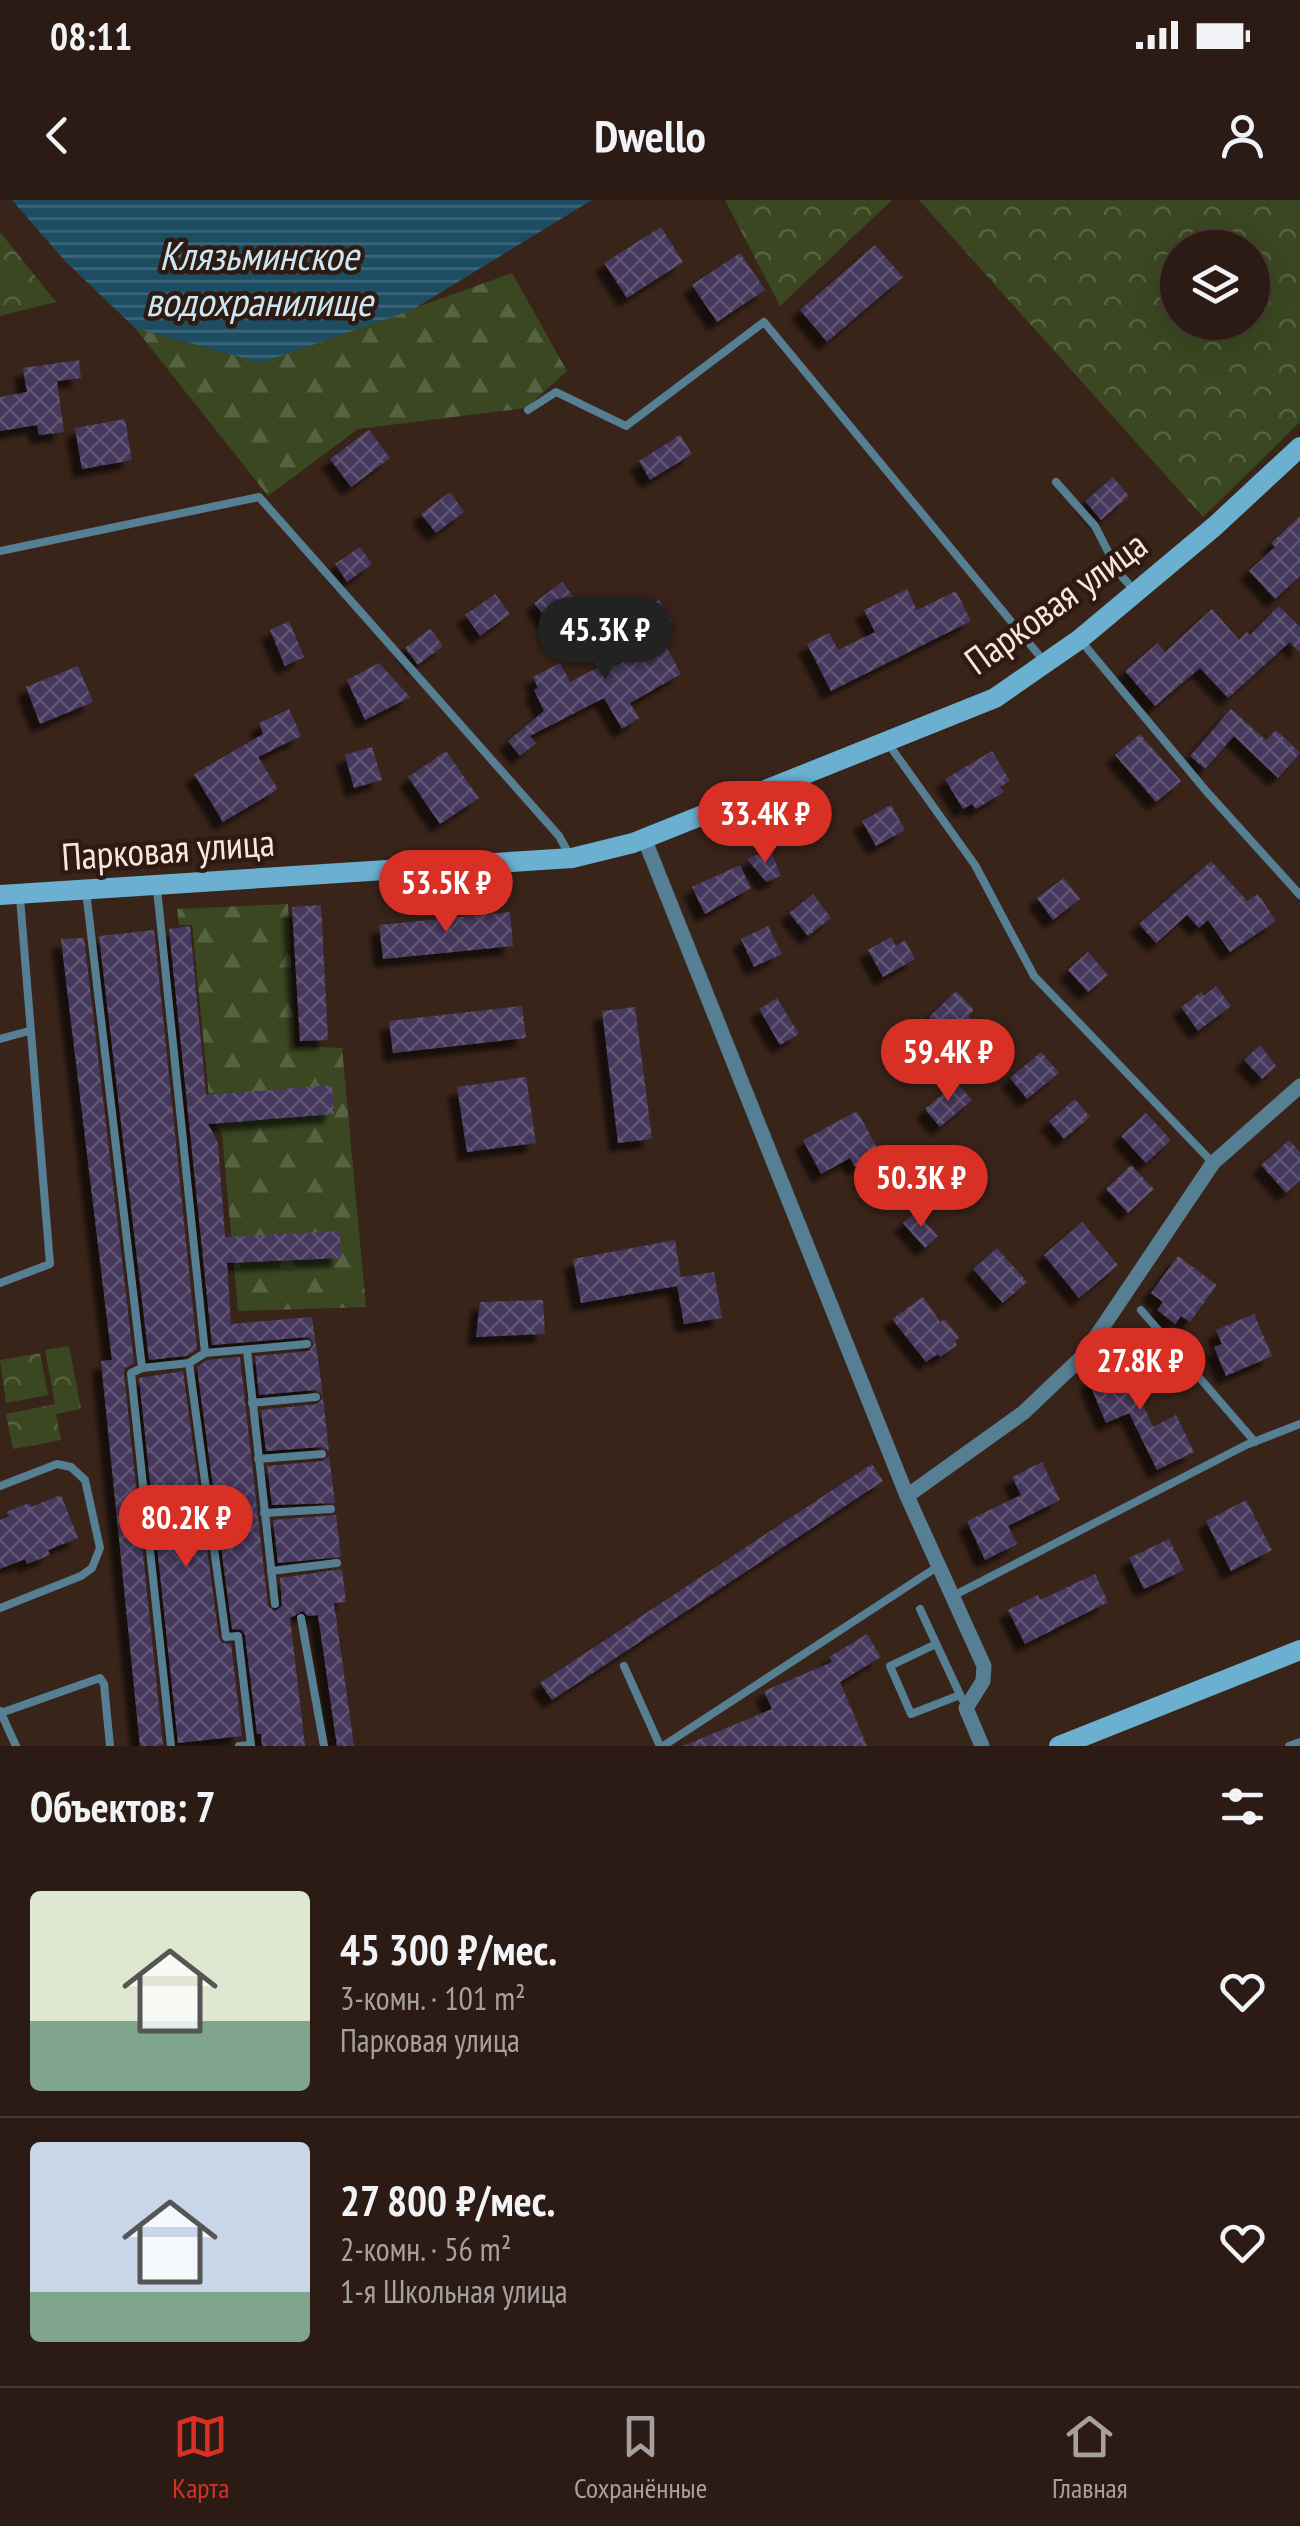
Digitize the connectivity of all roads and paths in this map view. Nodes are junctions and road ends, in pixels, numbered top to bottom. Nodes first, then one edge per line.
1 (528, 410) dead end
2 (1300, 447) edge
3 (1056, 482) dead end
4 (0, 550) edge
5 (1136, 592) junction
6 (1080, 639) junction
7 (1046, 664) junction
8 (887, 741) junction
9 (644, 838) junction
10 (572, 858) junction
11 (156, 886) junction
12 (86, 891) junction
13 (10, 894) edge
14 (1300, 895) edge
15 (29, 1031) junction
16 (0, 1038) edge
17 (1300, 1086) edge
18 (1213, 1163) junction
19 (0, 1283) edge
20 (1141, 1310) dead end
21 (307, 1344) dead end
22 (247, 1350) junction
23 (204, 1353) junction
24 (189, 1363) junction
25 (142, 1368) junction
26 (316, 1397) dead end
27 (252, 1403) junction
28 (1300, 1424) edge
29 (1255, 1442) junction
30 (322, 1454) dead end
31 (258, 1459) junction
32 (0, 1486) edge
33 (908, 1496) junction
34 (330, 1508) dead end
35 (264, 1513) junction
36 (337, 1563) dead end
37 (937, 1567) junction
38 (271, 1571) junction
39 (951, 1597) junction
40 (275, 1604) dead end
41 (0, 1608) edge
42 (920, 1610) dead end
43 (301, 1618) dead end
44 (936, 1644) junction
45 (1300, 1650) edge
46 (624, 1666) dead end
47 (963, 1701) junction
48 (0, 1712) edge
49 (1300, 1742) edge
50 (16, 1746) edge
51 (110, 1746) edge
52 (171, 1746) edge
53 (239, 1746) edge
54 (324, 1746) edge
55 (662, 1746) edge
56 (982, 1746) edge
57 (1059, 1746) edge
58 (1290, 1746) edge

1 - 7 lane
2 - 5 street, Парковая улица
3 - 5 lane
4 - 10 lane
5 - 6 street, Парковая улица
6 - 7 street, Парковая улица
6 - 14 lane
7 - 8 street, Парковая улица
8 - 9 street, Парковая улица
8 - 18 lane
9 - 10 street, Парковая улица
9 - 33 street
10 - 11 street, Парковая улица
11 - 12 street, Парковая улица
11 - 23 lane
12 - 13 street, Парковая улица
12 - 25 lane
13 - 15 lane
15 - 16 lane
15 - 19 lane
17 - 18 street
18 - 33 street
20 - 29 lane
21 - 22 lane
22 - 23 lane
22 - 27 lane
23 - 24 lane
24 - 25 lane
24 - 53 lane
25 - 52 lane
26 - 27 lane
27 - 31 lane
28 - 29 lane
29 - 39 lane
30 - 31 lane
31 - 35 lane
32 - 41 lane
33 - 37 street
34 - 35 lane
35 - 38 lane
36 - 38 lane
37 - 39 street
37 - 55 lane
38 - 40 lane
39 - 47 street
42 - 44 lane
43 - 54 lane
44 - 47 lane
44 - 47 lane
45 - 57 street
46 - 55 lane
47 - 56 street
48 - 50 lane
48 - 51 lane
49 - 58 lane

